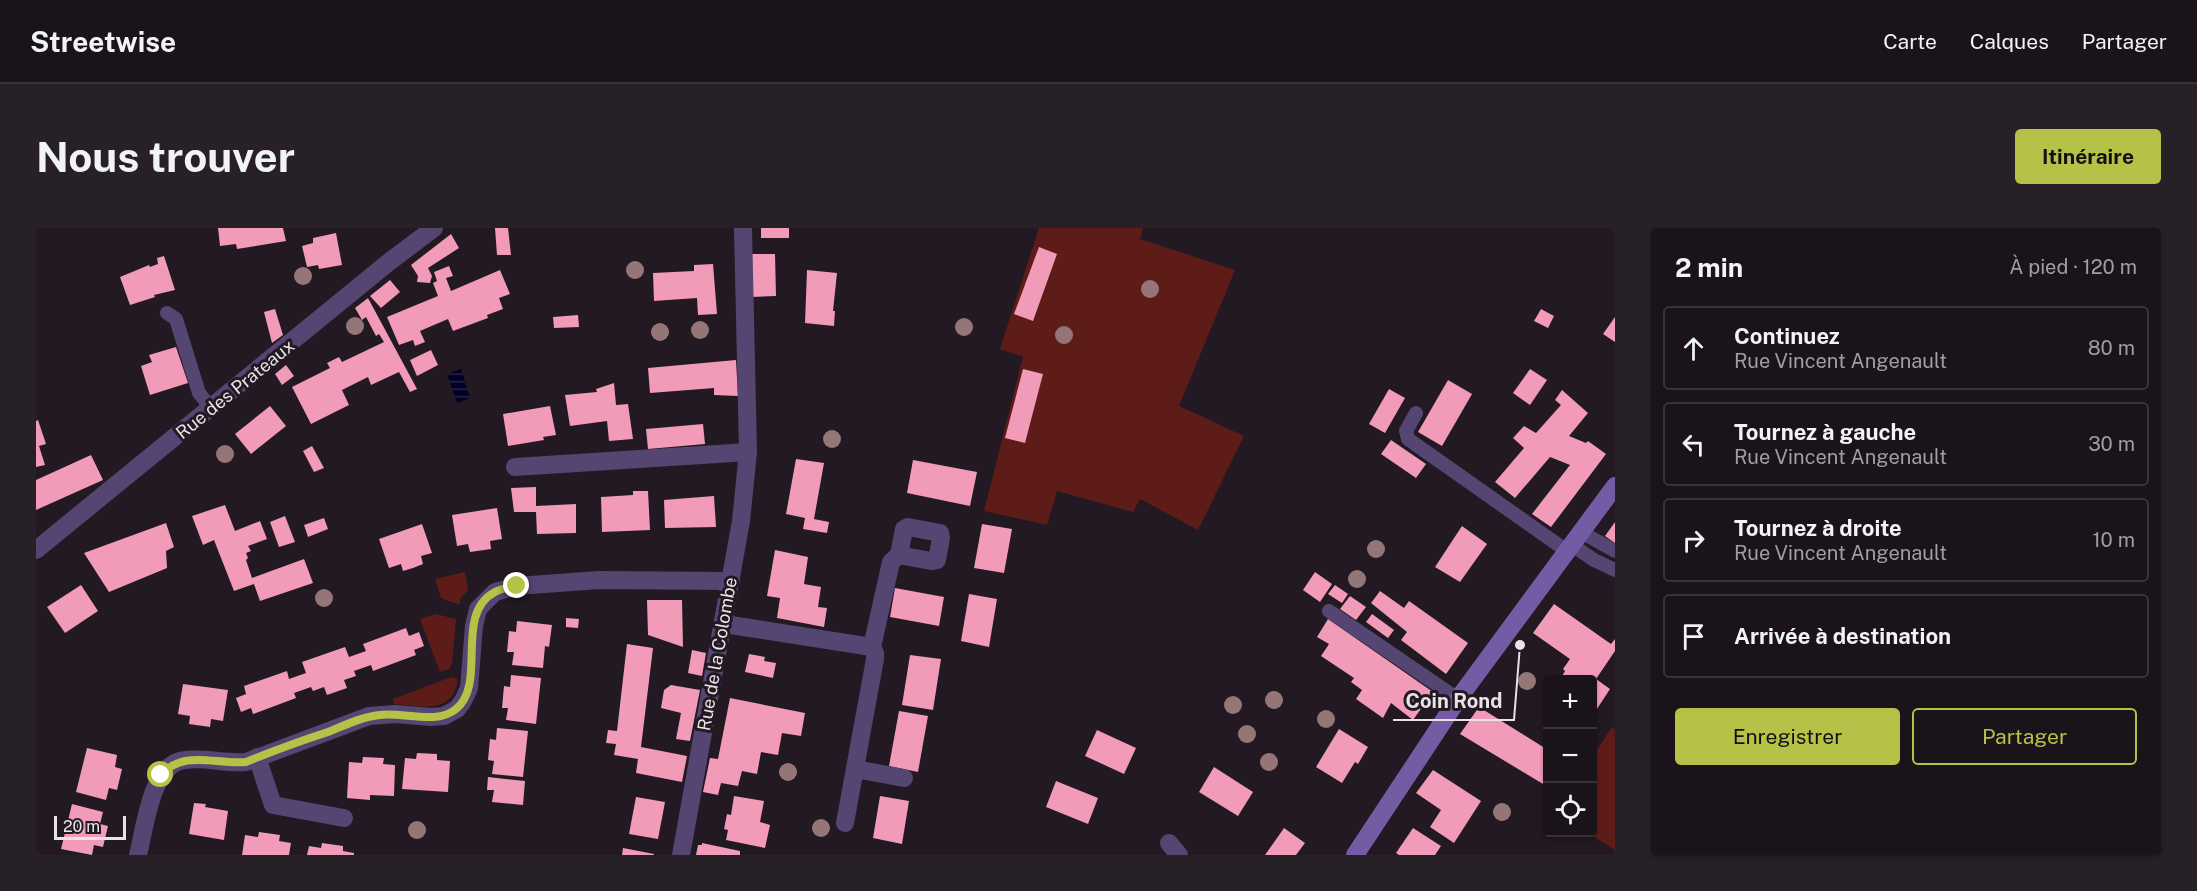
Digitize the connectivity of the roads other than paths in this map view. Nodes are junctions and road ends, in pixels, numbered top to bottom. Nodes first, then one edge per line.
1 (434, 228) edge
2 (743, 228) edge
3 (166, 313) dead end
4 (212, 408) junction
5 (1416, 413) dead end
6 (748, 452) junction
7 (515, 467) dead end
8 (1615, 486) edge
9 (1574, 543) junction
10 (36, 550) edge
11 (1615, 551) edge
12 (899, 555) dead end
13 (1615, 570) edge
14 (731, 581) junction
15 (1329, 611) dead end
16 (723, 624) junction
17 (872, 647) junction
18 (1458, 699) junction
19 (257, 757) junction
20 (855, 769) junction
21 (904, 778) dead end
22 (344, 818) dead end
23 (845, 823) dead end
24 (138, 855) edge
25 (681, 855) edge
26 (1355, 855) edge

1 - 4 street, Rue des Prateaux
2 - 6 street, Rue de la Colombe
3 - 4 lane
4 - 10 street, Rue des Prateaux
5 - 9 lane
6 - 7 street
6 - 14 street, Rue de la Colombe
8 - 9 main road
9 - 11 lane
9 - 13 lane
9 - 18 main road
12 - 17 street
14 - 16 street, Rue de la Colombe
14 - 19 street
15 - 18 lane
16 - 17 street
16 - 25 street, Rue de la Colombe
17 - 20 street
18 - 26 main road
19 - 22 street
19 - 24 street
20 - 21 street
20 - 23 street

